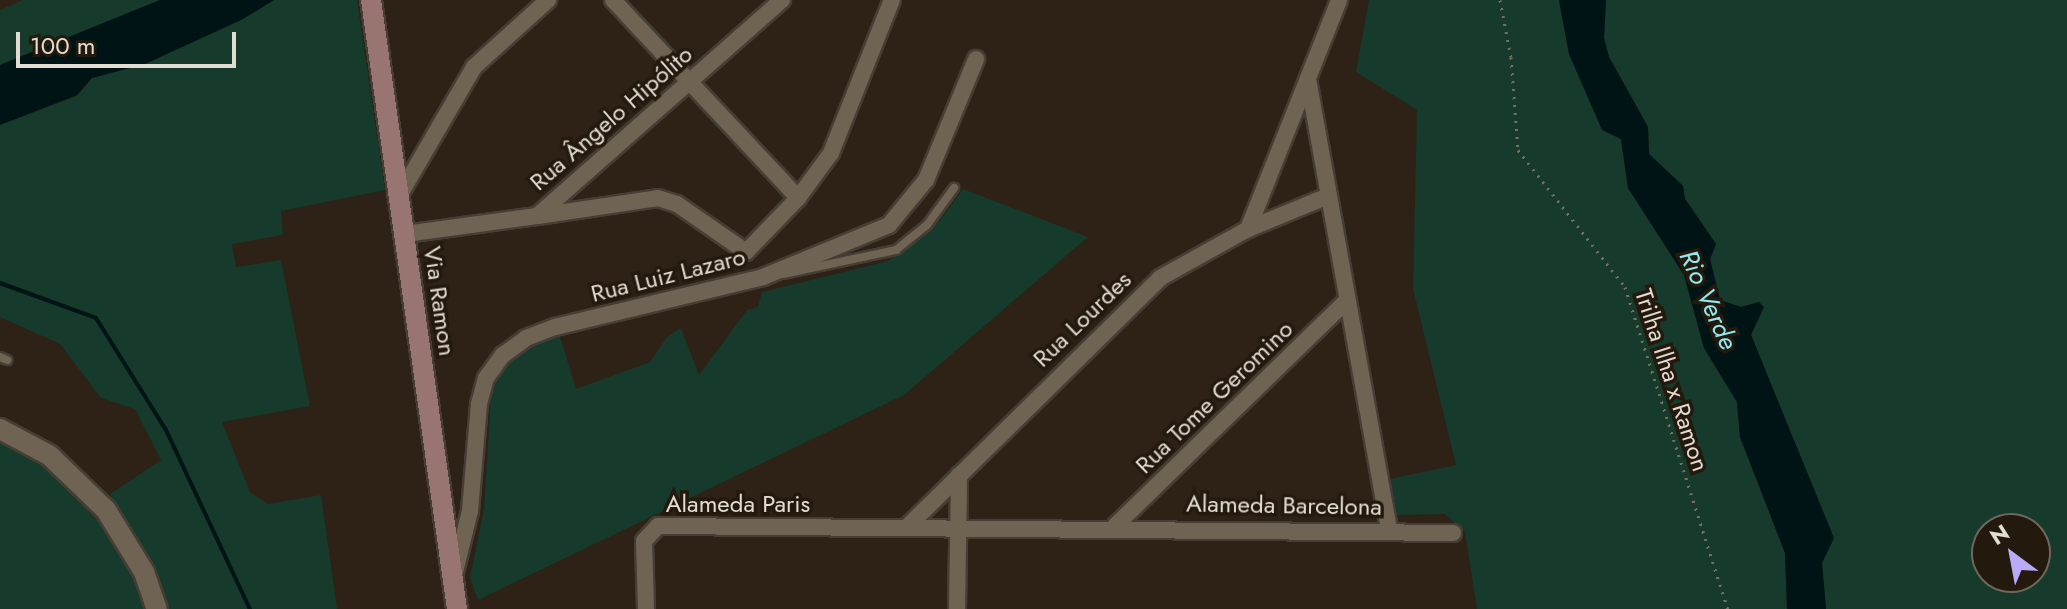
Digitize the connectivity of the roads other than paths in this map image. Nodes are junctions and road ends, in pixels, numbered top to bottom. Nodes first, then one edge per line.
1 (371, 0) edge
2 (548, 0) edge
3 (613, 0) edge
4 (782, 0) edge
5 (892, 0) edge
6 (1339, 0) edge
7 (976, 59) dead end
8 (1308, 79) junction
9 (686, 83) junction
10 (954, 188) dead end
11 (399, 196) junction
12 (1328, 196) junction
13 (798, 198) junction
14 (537, 216) junction
15 (1248, 229) junction
16 (405, 234) junction
17 (746, 252) junction
18 (763, 277) junction
19 (744, 282) junction
20 (1346, 301) junction
21 (0, 429) edge
22 (959, 475) junction
23 (961, 526) junction
24 (1115, 526) junction
25 (906, 528) junction
26 (1389, 531) junction
27 (1453, 533) dead end
28 (453, 582) junction
29 (157, 609) edge
30 (457, 609) edge
31 (646, 609) edge
32 (957, 609) edge

1 - 11 main road, Via Ramon
2 - 11 street
3 - 9 street
4 - 9 street, Rua Ângelo Hipólito
5 - 13 street
6 - 8 street
7 - 18 street, Rua Luiz Lazaro
8 - 12 street
8 - 15 street
9 - 13 street
9 - 14 street, Rua Ângelo Hipólito
10 - 18 lane
11 - 16 main road, Via Ramon
12 - 15 street, Rua Lourdes
12 - 20 street
13 - 17 street
14 - 16 street, Rua Ângelo Hipólito
14 - 17 street
15 - 22 street, Rua Lourdes
16 - 28 main road, Via Ramon
17 - 19 street
18 - 19 street, Rua Luiz Lazaro
19 - 28 street, Rua Luiz Lazaro
20 - 24 street, Rua Tome Geromino
20 - 26 street
21 - 29 street
22 - 23 street
22 - 25 street, Rua Lourdes
23 - 24 street, Alameda Barcelona
23 - 25 street, Alameda Paris
23 - 32 street
24 - 26 street, Alameda Barcelona
25 - 31 street, Alameda Paris
26 - 27 street, Alameda Barcelona
28 - 30 main road, Via Ramon

